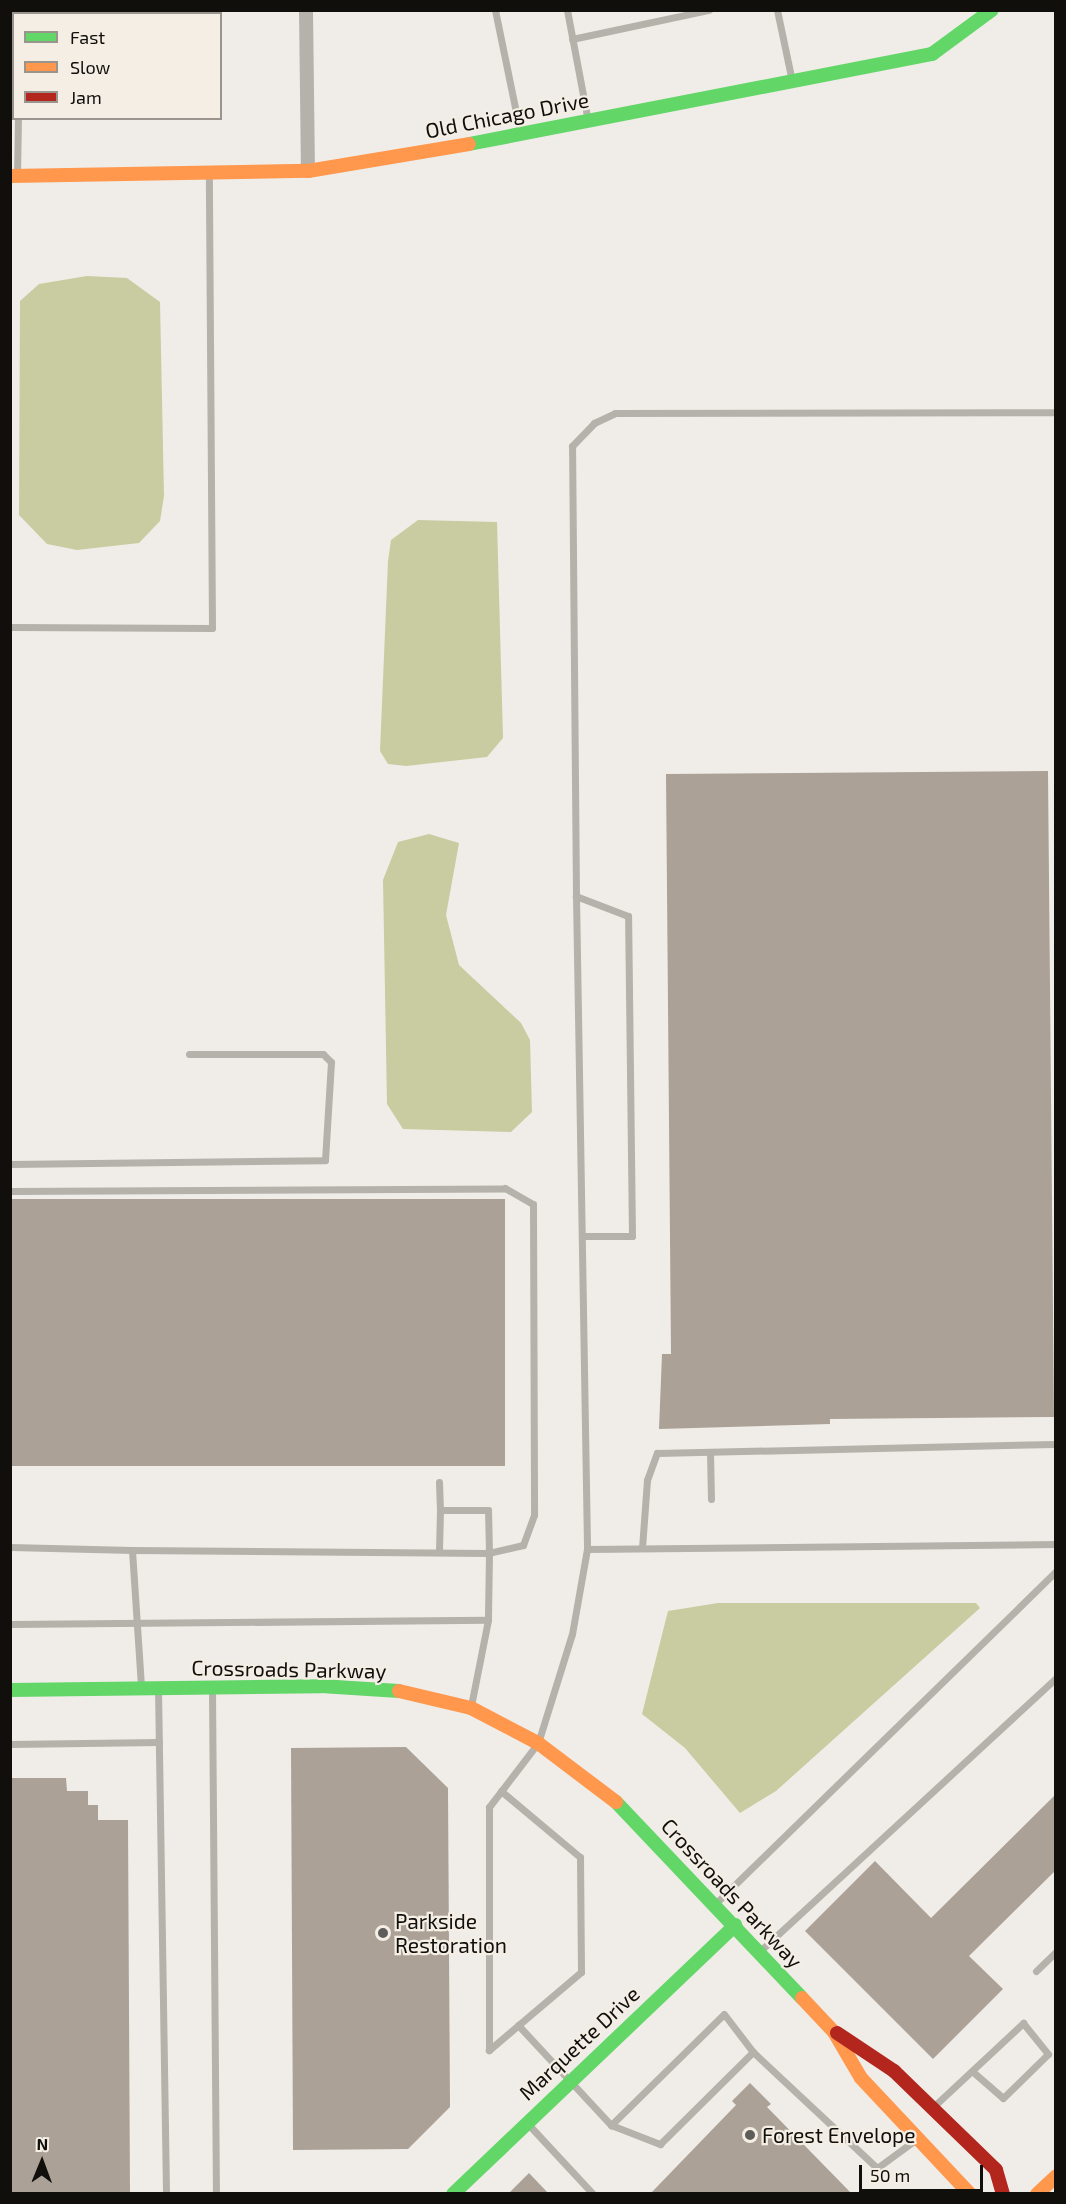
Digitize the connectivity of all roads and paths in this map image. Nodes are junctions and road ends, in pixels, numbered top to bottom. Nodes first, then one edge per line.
1 (306, 10) edge
2 (495, 10) edge
3 (567, 10) edge
4 (709, 10) edge
5 (777, 10) edge
6 (992, 10) edge
7 (572, 39) junction
8 (792, 81) junction
9 (18, 120) edge
10 (588, 121) junction
11 (521, 134) junction
12 (308, 171) junction
13 (209, 172) junction
14 (14, 176) edge
15 (1056, 412) edge
16 (10, 627) edge
17 (576, 896) junction
18 (189, 1054) dead end
19 (10, 1164) edge
20 (10, 1191) edge
21 (586, 1236) junction
22 (1056, 1444) edge
23 (710, 1452) junction
24 (439, 1482) dead end
25 (711, 1499) dead end
26 (440, 1510) junction
27 (1056, 1544) edge
28 (10, 1547) edge
29 (642, 1548) junction
30 (587, 1549) junction
31 (132, 1550) junction
32 (440, 1552) junction
33 (489, 1553) junction
34 (1056, 1570) edge
35 (488, 1620) junction
36 (138, 1623) junction
37 (10, 1624) edge
38 (1056, 1678) edge
39 (141, 1688) junction
40 (158, 1688) junction
41 (212, 1688) junction
42 (10, 1690) edge
43 (471, 1708) junction
44 (159, 1742) junction
45 (538, 1743) junction
46 (10, 1744) edge
47 (501, 1791) junction
48 (715, 1904) junction
49 (735, 1925) junction
50 (759, 1952) junction
51 (1056, 1953) edge
52 (1036, 1971) dead end
53 (518, 2025) junction
54 (834, 2032) junction
55 (753, 2052) junction
56 (972, 2071) junction
57 (572, 2079) junction
58 (932, 2108) junction
59 (526, 2122) junction
60 (611, 2125) junction
61 (918, 2138) junction
62 (1056, 2176) edge
63 (166, 2193) edge
64 (216, 2193) edge
65 (453, 2193) edge
66 (593, 2193) edge
67 (970, 2193) edge
68 (1003, 2193) edge
69 (1037, 2193) edge

1 - 12 street
2 - 11 lane
3 - 7 lane
4 - 7 lane
5 - 8 lane
6 - 8 street, Old Chicago Drive
7 - 10 lane
8 - 10 street, Old Chicago Drive
9 - 14 lane
10 - 11 street, Old Chicago Drive
11 - 12 street, Old Chicago Drive
12 - 13 street, Old Chicago Drive
13 - 14 street, Old Chicago Drive
13 - 16 lane
15 - 17 lane
17 - 21 lane
17 - 21 lane
18 - 19 lane
20 - 33 lane
21 - 30 lane
22 - 23 lane
23 - 25 lane
23 - 29 lane
24 - 26 lane
26 - 32 lane
26 - 33 lane
27 - 29 lane
28 - 31 lane
29 - 30 lane
30 - 45 lane
31 - 32 lane
31 - 36 lane
32 - 33 lane
33 - 35 lane
34 - 48 lane
35 - 36 lane
35 - 43 lane
36 - 37 lane
36 - 39 lane
38 - 50 lane
39 - 40 street, Crossroads Parkway
39 - 42 street, Crossroads Parkway
40 - 41 street, Crossroads Parkway
40 - 44 lane
41 - 43 street, Crossroads Parkway
41 - 64 lane
43 - 45 street, Crossroads Parkway
44 - 46 lane
44 - 63 lane
45 - 47 lane
45 - 48 street, Crossroads Parkway
47 - 53 lane
47 - 53 lane
48 - 49 street, Crossroads Parkway
49 - 50 street, Crossroads Parkway
49 - 57 street, Marquette Drive
50 - 54 street, Crossroads Parkway
51 - 52 lane
53 - 57 lane
54 - 58 street, Crossroads Parkway
54 - 61 street, Crossroads Parkway
55 - 60 lane
55 - 60 lane
55 - 61 lane
56 - 56 lane
56 - 58 lane
57 - 59 street, Marquette Drive
57 - 60 lane
58 - 68 street, Crossroads Parkway
59 - 65 street, Marquette Drive
59 - 66 lane
61 - 67 street, Crossroads Parkway
62 - 69 street

